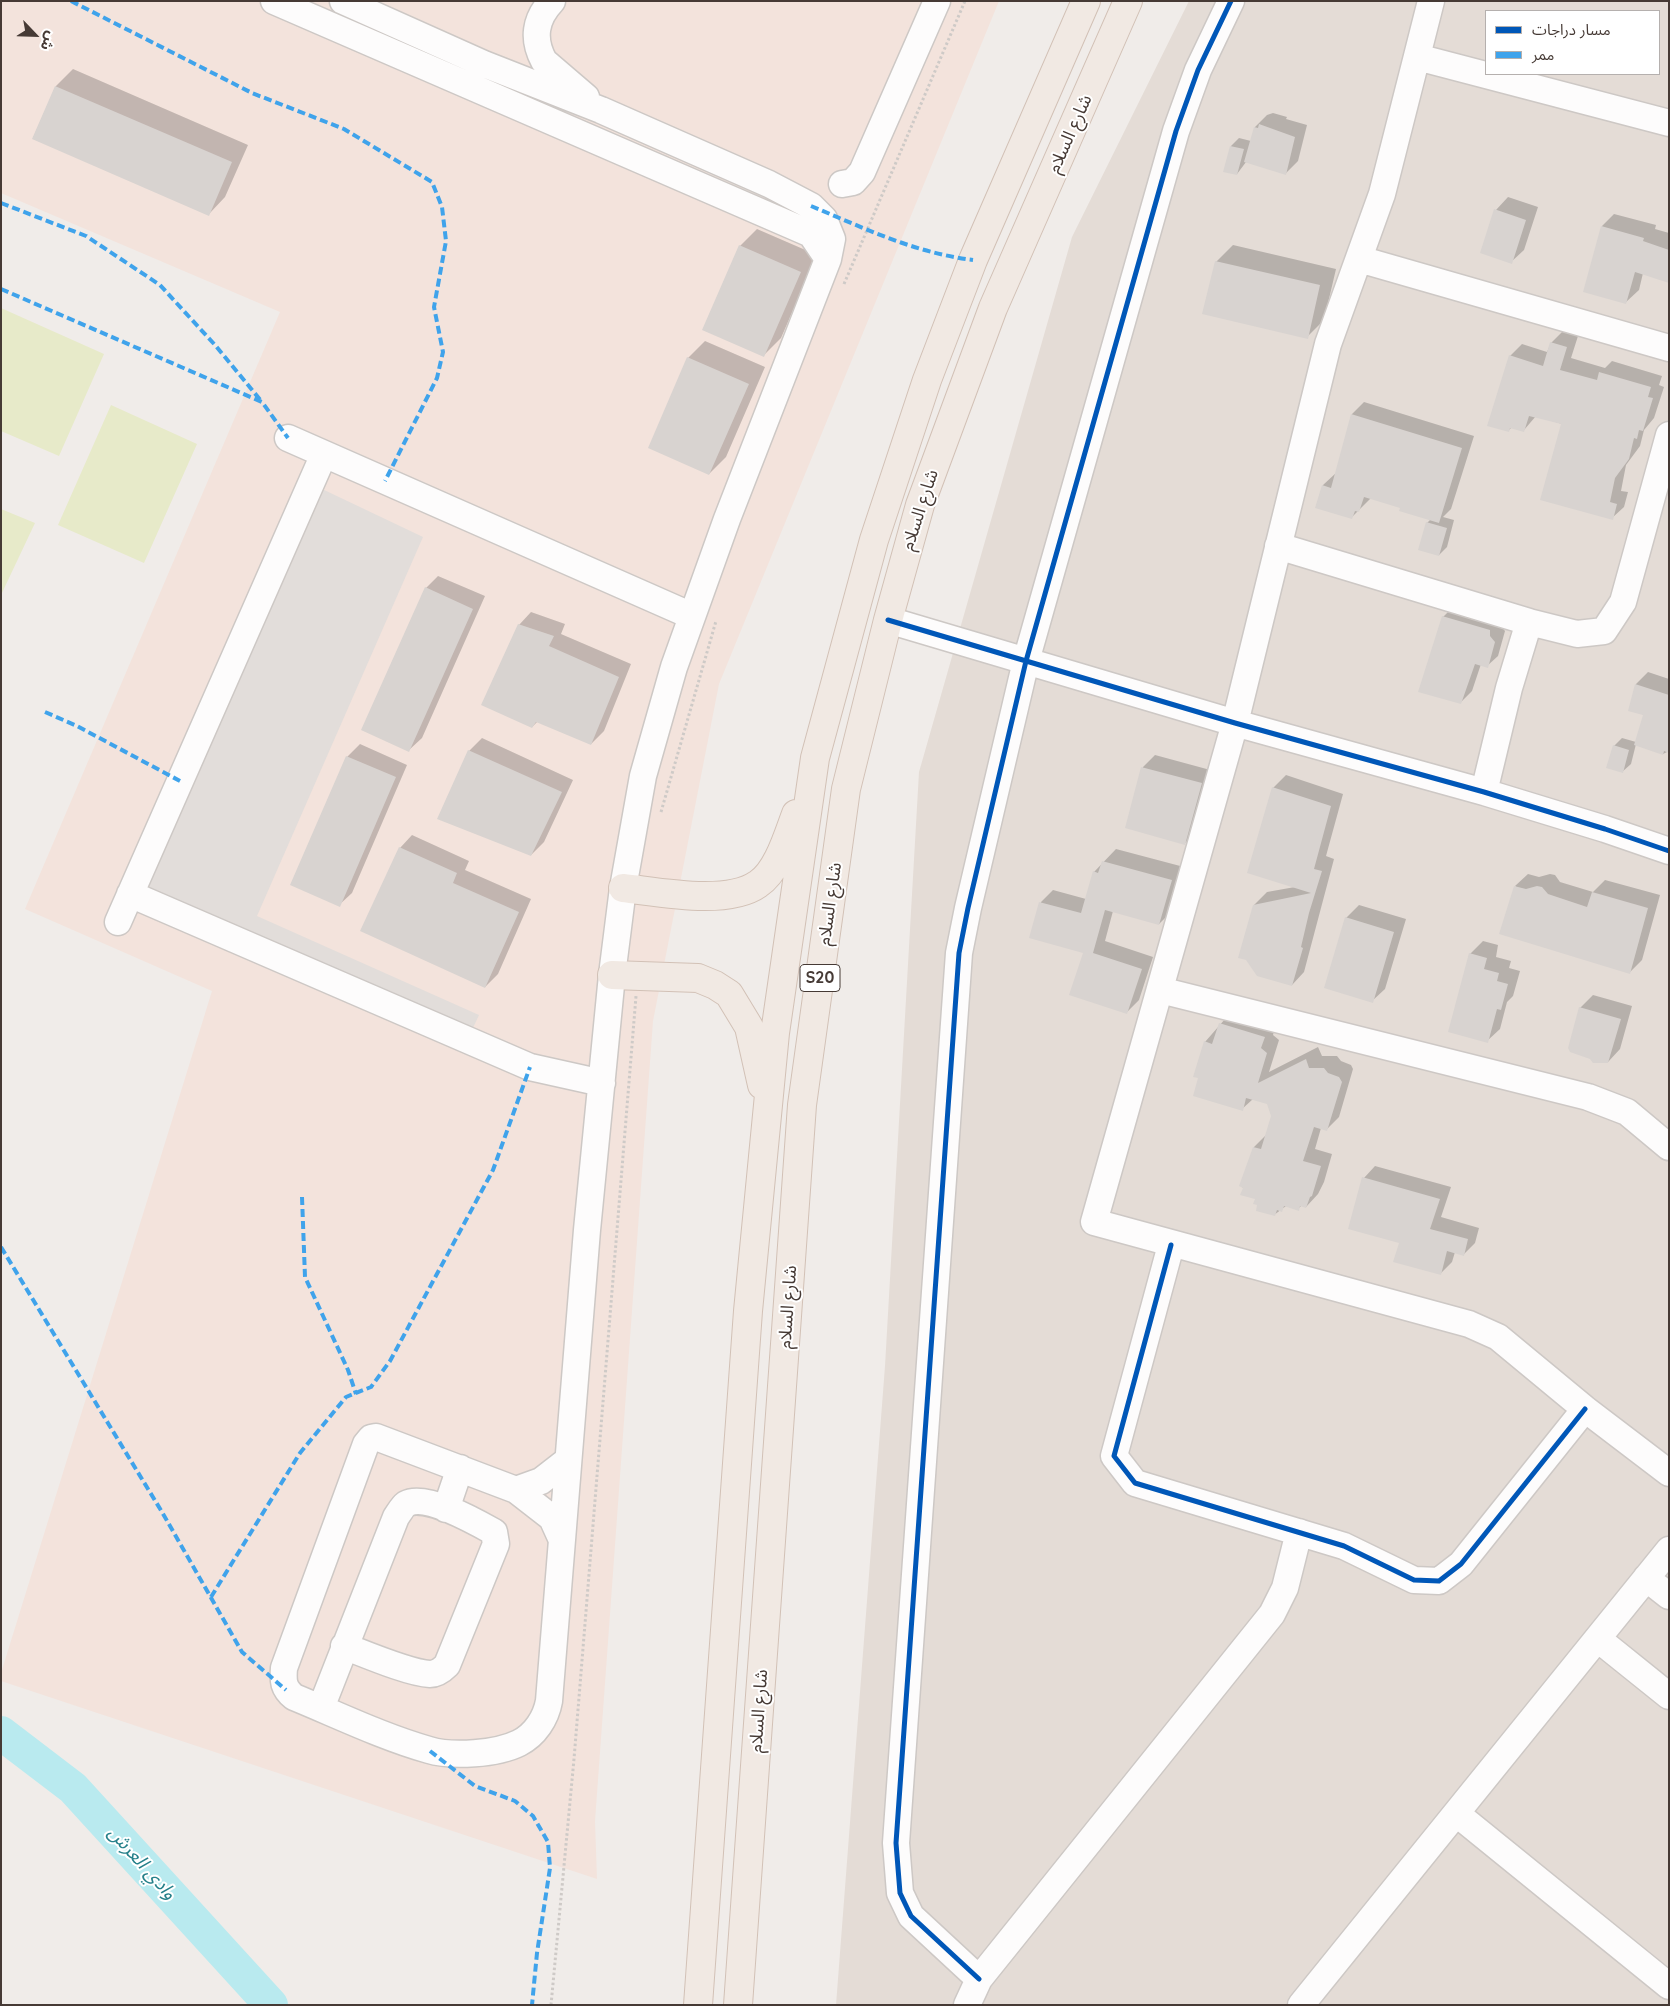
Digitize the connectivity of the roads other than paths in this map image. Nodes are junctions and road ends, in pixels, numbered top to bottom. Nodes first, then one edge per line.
1 (274, 1) edge
2 (343, 1) edge
3 (552, 1) edge
4 (937, 1) edge
5 (1086, 1) edge
6 (1128, 1) edge
7 (1230, 1) edge
8 (1431, 1) edge
9 (1417, 58) junction
10 (601, 110) junction
11 (1669, 123) edge
12 (842, 184) dead end
13 (828, 259) junction
14 (1359, 259) junction
15 (1669, 348) edge
16 (1669, 434) edge
17 (288, 438) dead end
18 (324, 454) junction
19 (1278, 546) junction
20 (692, 616) junction
21 (888, 620) junction
22 (1529, 622) junction
23 (1026, 660) junction
24 (1235, 723) junction
25 (815, 758) junction
26 (1484, 792) junction
27 (1669, 851) edge
28 (622, 888) junction
29 (130, 894) junction
30 (118, 922) dead end
31 (612, 975) junction
32 (1160, 990) junction
33 (602, 1083) junction
34 (767, 1108) junction
35 (1669, 1147) edge
36 (1171, 1244) junction
37 (1585, 1409) junction
38 (568, 1460) junction
39 (460, 1468) junction
40 (1669, 1473) edge
41 (516, 1490) junction
42 (446, 1509) junction
43 (1299, 1532) junction
44 (562, 1540) junction
45 (1669, 1550) edge
46 (1646, 1578) junction
47 (1669, 1596) edge
48 (1598, 1638) junction
49 (344, 1646) junction
50 (1669, 1696) edge
51 (321, 1708) junction
52 (1457, 1814) junction
53 (979, 1979) junction
54 (1669, 1986) edge
55 (698, 2005) edge
56 (738, 2005) edge
57 (967, 2005) edge
58 (1302, 2005) edge

1 - 13 street
2 - 10 street
3 - 10 street
4 - 12 street
5 - 25 main road, شارع السلام / S20
6 - 21 main road, شارع السلام / S20
7 - 23 street
8 - 9 street
9 - 11 street
9 - 14 street
10 - 13 street
13 - 20 street
14 - 15 street
14 - 19 street
16 - 22 street
17 - 18 street
18 - 20 street
18 - 29 street
19 - 22 street
19 - 24 street
20 - 28 street
21 - 23 street
21 - 56 main road, شارع السلام / S20
22 - 26 street
23 - 24 street
23 - 53 street
24 - 26 street
24 - 32 street
25 - 28 main road
25 - 34 main road, شارع السلام / S20
26 - 27 street
28 - 31 street
29 - 30 street
29 - 33 street
31 - 33 street
31 - 34 main road
32 - 35 street
32 - 36 street
33 - 38 street
34 - 55 main road, شارع السلام / S20
36 - 37 street
36 - 43 street
37 - 40 street
37 - 43 street
38 - 41 street
38 - 44 street
39 - 41 street
39 - 42 street
39 - 51 street
41 - 44 street
42 - 49 street
42 - 49 street
43 - 53 street
44 - 51 street
45 - 46 street
46 - 47 street
46 - 48 street
48 - 50 street
48 - 52 street
49 - 51 street
52 - 54 street
52 - 58 street
53 - 57 street

